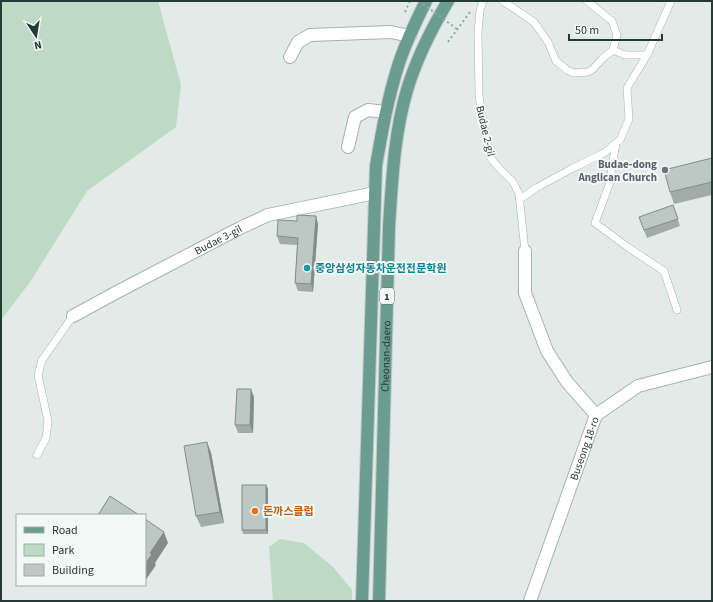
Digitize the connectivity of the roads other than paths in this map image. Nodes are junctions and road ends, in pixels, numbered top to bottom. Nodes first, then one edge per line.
1 (426, 1) edge
2 (448, 1) edge
3 (482, 1) edge
4 (503, 1) edge
5 (587, 1) edge
6 (671, 1) edge
7 (410, 36) junction
8 (613, 50) junction
9 (647, 55) junction
10 (290, 57) dead end
11 (386, 112) junction
12 (616, 143) junction
13 (348, 147) dead end
14 (375, 193) junction
15 (520, 199) junction
16 (525, 251) joint
17 (677, 310) dead end
18 (73, 316) joint
19 (712, 367) edge
20 (596, 415) junction
21 (37, 455) dead end
22 (362, 601) edge
23 (379, 601) edge
24 (530, 601) edge

1 - 7 main road, Cheonan-daero / 1
2 - 23 main road, Cheonan-daero / 1
3 - 15 lane, Budae 2-gil
4 - 8 lane
5 - 8 lane
6 - 9 lane
7 - 10 street
7 - 11 main road, Cheonan-daero / 1
8 - 9 lane
9 - 12 lane
11 - 13 street
11 - 14 main road, Cheonan-daero / 1
12 - 15 lane
12 - 17 lane
14 - 18 street, Budae 3-gil
14 - 22 main road, Cheonan-daero / 1
15 - 16 lane, Budae 2-gil
16 - 20 street
18 - 21 lane
19 - 20 street, Buseong 18-ro
20 - 24 street, Buseong 18-ro

